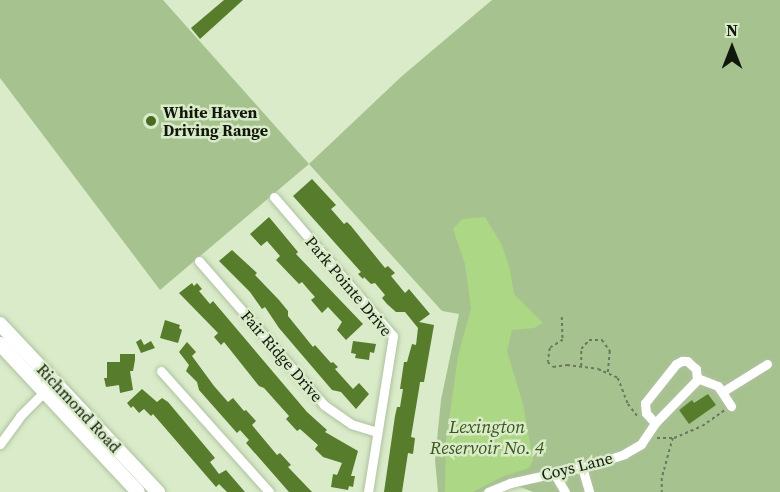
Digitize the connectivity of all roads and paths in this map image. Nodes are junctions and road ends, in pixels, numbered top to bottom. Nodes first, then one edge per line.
1 (274, 197) dead end
2 (199, 261) dead end
3 (561, 317) dead end
4 (0, 324) edge
5 (0, 344) edge
6 (766, 364) dead end
7 (581, 366) junction
8 (161, 371) dead end
9 (608, 374) junction
10 (697, 378) junction
11 (49, 386) junction
12 (722, 392) junction
13 (731, 406) joint
14 (640, 418) dead end
15 (655, 423) junction
16 (377, 432) junction
17 (648, 436) junction
18 (673, 438) junction
19 (0, 444) edge
20 (582, 467) junction
21 (554, 473) junction
22 (138, 492) edge
23 (158, 492) edge
24 (269, 492) edge
25 (368, 492) edge
26 (488, 492) edge
27 (565, 492) edge
28 (590, 492) edge
29 (662, 492) edge

1 - 16 street, Park Pointe Drive
2 - 16 street, Fair Ridge Drive
3 - 7 path
4 - 11 highway, Richmond Road
5 - 11 highway, Richmond Road
6 - 12 street
7 - 9 path
7 - 9 path
8 - 24 street
9 - 14 path
10 - 12 street
10 - 15 street, Coys Lane
10 - 15 street
11 - 19 street
11 - 22 highway, Richmond Road
11 - 23 highway, Richmond Road
12 - 13 street
13 - 18 path
15 - 17 street, Coys Lane
16 - 25 street, Park Pointe Drive
17 - 18 path
17 - 20 street, Coys Lane
18 - 29 path
20 - 21 street, Coys Lane
20 - 28 street
21 - 26 street, Coys Lane
21 - 27 street

